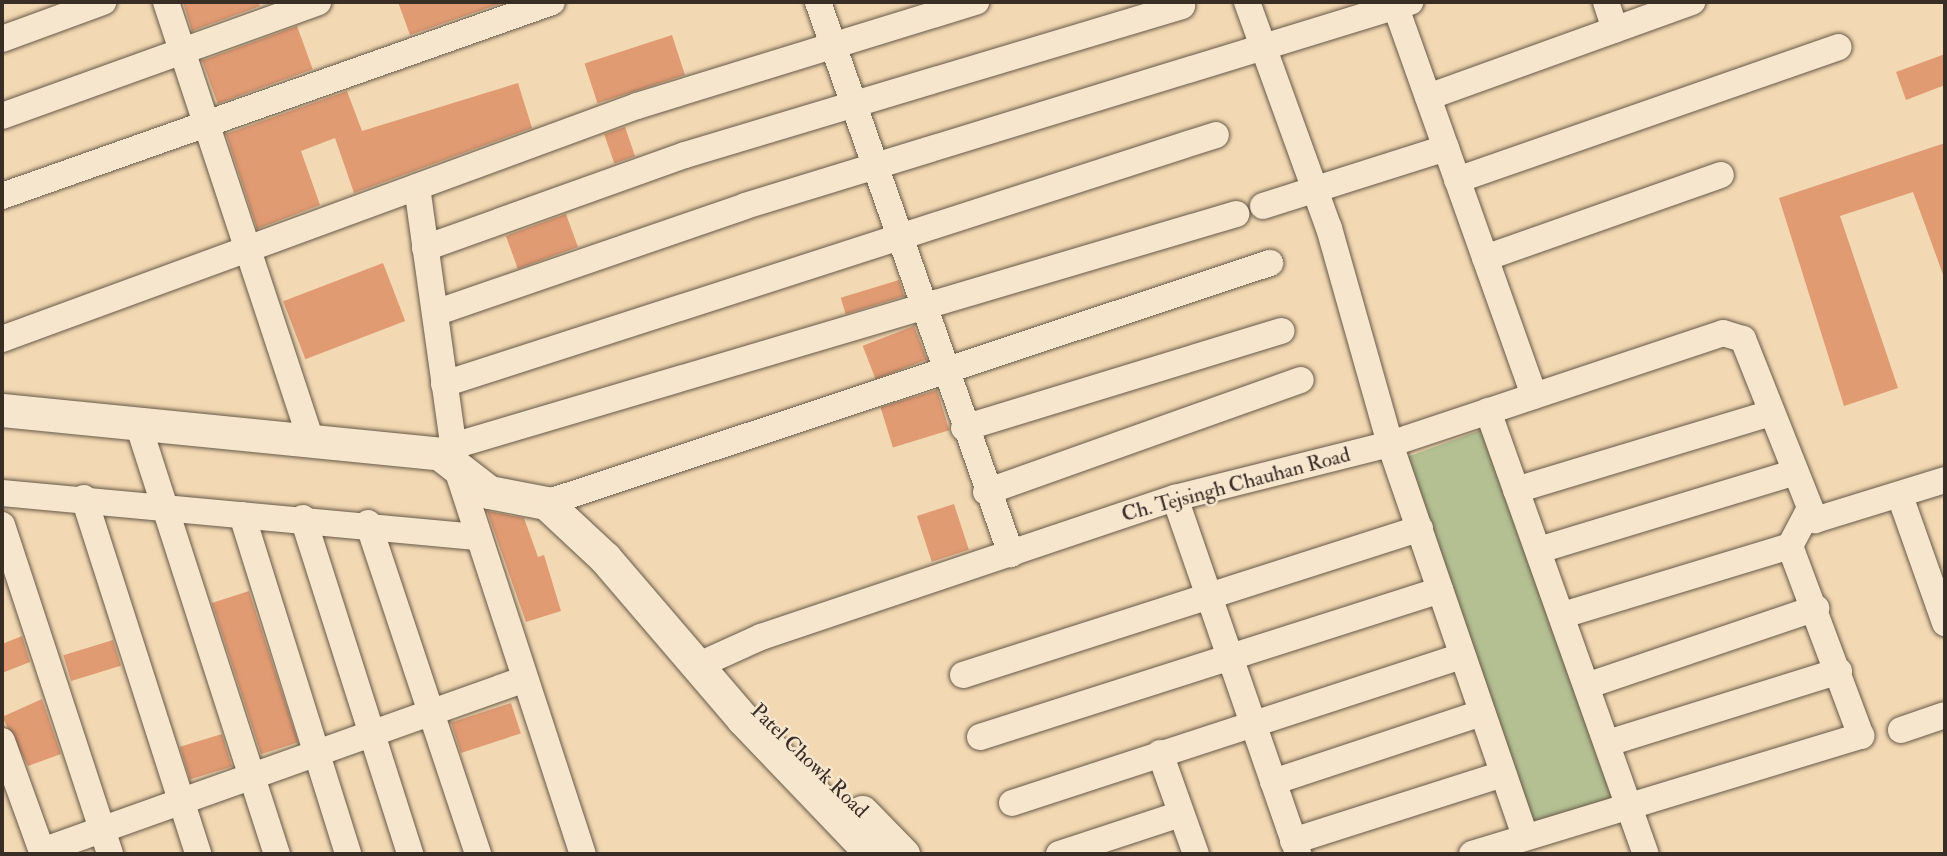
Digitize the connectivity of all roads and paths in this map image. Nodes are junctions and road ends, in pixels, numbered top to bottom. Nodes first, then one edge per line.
1 (103, 2) edge
2 (166, 2) edge
3 (318, 2) edge
4 (552, 2) edge
5 (818, 2) edge
6 (976, 2) edge
7 (1247, 2) edge
8 (1606, 2) edge
9 (1692, 2) edge
10 (1400, 3) edge
11 (1182, 6) dead end
12 (1615, 30) junction
13 (2, 39) edge
14 (833, 47) junction
15 (1839, 47) dead end
16 (181, 49) junction
17 (1264, 50) junction
18 (1428, 97) junction
19 (853, 105) junction
20 (2, 116) edge
21 (206, 122) junction
22 (1216, 135) dead end
23 (1446, 148) junction
24 (874, 168) junction
25 (1721, 175) dead end
26 (1457, 180) junction
27 (417, 187) junction
28 (1314, 190) junction
29 (2, 197) edge
30 (1263, 206) dead end
31 (1236, 214) dead end
32 (898, 239) junction
33 (425, 248) junction
34 (248, 249) junction
35 (1485, 258) junction
36 (1270, 263) dead end
37 (921, 307) junction
38 (435, 313) junction
39 (1281, 331) dead end
40 (2, 339) edge
41 (943, 372) junction
42 (1301, 380) dead end
43 (444, 384) junction
44 (1534, 396) junction
45 (2, 410) edge
46 (1488, 411) junction
47 (1771, 413) junction
48 (138, 424) junction
49 (964, 428) junction
50 (311, 441) junction
51 (1390, 444) junction
52 (454, 456) junction
53 (1795, 472) junction
54 (1945, 480) edge
55 (1516, 490) junction
56 (986, 492) junction
57 (2, 493) edge
58 (1900, 496) junction
59 (84, 498) junction
60 (1175, 498) junction
61 (546, 503) junction
62 (164, 504) junction
63 (1809, 509) junction
64 (242, 515) junction
65 (303, 517) junction
66 (368, 523) junction
67 (2, 525) edge
68 (1420, 528) junction
69 (479, 537) junction
70 (1790, 547) junction
71 (1539, 550) junction
72 (1011, 554) junction
73 (1440, 590) junction
74 (1210, 594) junction
75 (1816, 608) junction
76 (1563, 615) junction
77 (1945, 623) edge
78 (1231, 654) junction
79 (1463, 656) junction
80 (1839, 671) junction
81 (963, 675) dead end
82 (709, 677) junction
83 (525, 679) junction
84 (1588, 685) junction
85 (431, 713) junction
86 (1482, 713) junction
87 (1945, 715) edge
88 (1254, 722) junction
89 (1901, 730) dead end
90 (371, 734) junction
91 (980, 737) dead end
92 (2, 741) edge
93 (1608, 743) junction
94 (1160, 753) junction
95 (314, 755) junction
96 (1503, 774) junction
97 (252, 777) junction
98 (1273, 782) junction
99 (181, 802) junction
100 (1012, 803) dead end
101 (1630, 807) junction
102 (1181, 814) junction
103 (1525, 837) junction
104 (106, 842) edge
105 (1295, 847) edge
106 (43, 852) edge
107 (198, 854) edge
108 (277, 854) edge
109 (348, 854) edge
110 (410, 854) edge
111 (478, 854) edge
112 (583, 854) edge
113 (872, 854) edge
114 (903, 854) edge
115 (1059, 854) edge
116 (1196, 854) edge
117 (1472, 854) edge
118 (1646, 854) edge

1 - 13 street
2 - 16 street
3 - 16 street
4 - 21 street
5 - 14 street
6 - 14 street
7 - 17 street
8 - 12 street
9 - 12 street
10 - 17 street
10 - 18 street
11 - 19 street
12 - 18 street
14 - 19 street
14 - 27 street
15 - 26 street
16 - 20 street
16 - 21 street
17 - 24 street
17 - 28 street
18 - 23 street
19 - 24 street
19 - 33 street
21 - 29 street
21 - 34 street
22 - 32 street
23 - 26 street
23 - 28 street
24 - 32 street
24 - 38 street
25 - 35 street
26 - 35 street
27 - 33 street
27 - 34 street
28 - 30 street
28 - 51 street
31 - 37 street
32 - 37 street
32 - 43 street
33 - 38 street
34 - 40 street
34 - 50 street
35 - 44 street
36 - 41 street
37 - 41 street
37 - 52 street
38 - 43 street
39 - 49 street
41 - 49 street
41 - 61 street
42 - 56 street
43 - 52 street
44 - 46 street, Ch. Tejsingh Chauhan Road
44 - 47 street, Ch. Tejsingh Chauhan Road
45 - 48 street
46 - 51 street, Ch. Tejsingh Chauhan Road
46 - 55 street
47 - 53 street
47 - 55 street
48 - 50 street
48 - 62 street
49 - 56 street
50 - 52 street
51 - 60 street, Ch. Tejsingh Chauhan Road
51 - 68 street
52 - 61 street
52 - 69 street
53 - 63 street
53 - 71 street
54 - 58 street
55 - 71 street
56 - 72 street
57 - 59 street
58 - 63 street
58 - 77 street
59 - 62 street
59 - 99 street
60 - 72 street, Ch. Tejsingh Chauhan Road
60 - 74 street
61 - 82 street
62 - 64 street
62 - 97 street
63 - 70 street
64 - 65 street
64 - 95 street
65 - 66 street
65 - 90 street
66 - 69 street
66 - 85 street
67 - 104 street
68 - 73 street
68 - 74 street
69 - 83 street
70 - 75 street
70 - 76 street
71 - 76 street
72 - 82 street, Ch. Tejsingh Chauhan Road
73 - 78 street
73 - 79 street
74 - 78 street
74 - 81 street
75 - 80 street
75 - 84 street
76 - 84 street
78 - 88 street
78 - 91 street
79 - 86 street
79 - 88 street
80 - 93 street
80 - 101 street
82 - 113 street, Patel Chowk Road
82 - 114 street, Patel Chowk Road
83 - 85 street
83 - 112 street
84 - 93 street
85 - 90 street
85 - 111 street
86 - 96 street
86 - 98 street
87 - 89 street
88 - 94 street
88 - 98 street
90 - 95 street
90 - 110 street
92 - 106 street
93 - 101 street
94 - 100 street
94 - 102 street
95 - 97 street
95 - 109 street
96 - 103 street
96 - 105 street
97 - 99 street
97 - 108 street
98 - 105 street
99 - 104 street
99 - 107 street
101 - 103 street
101 - 118 street
102 - 115 street
102 - 116 street
103 - 117 street
104 - 106 street

